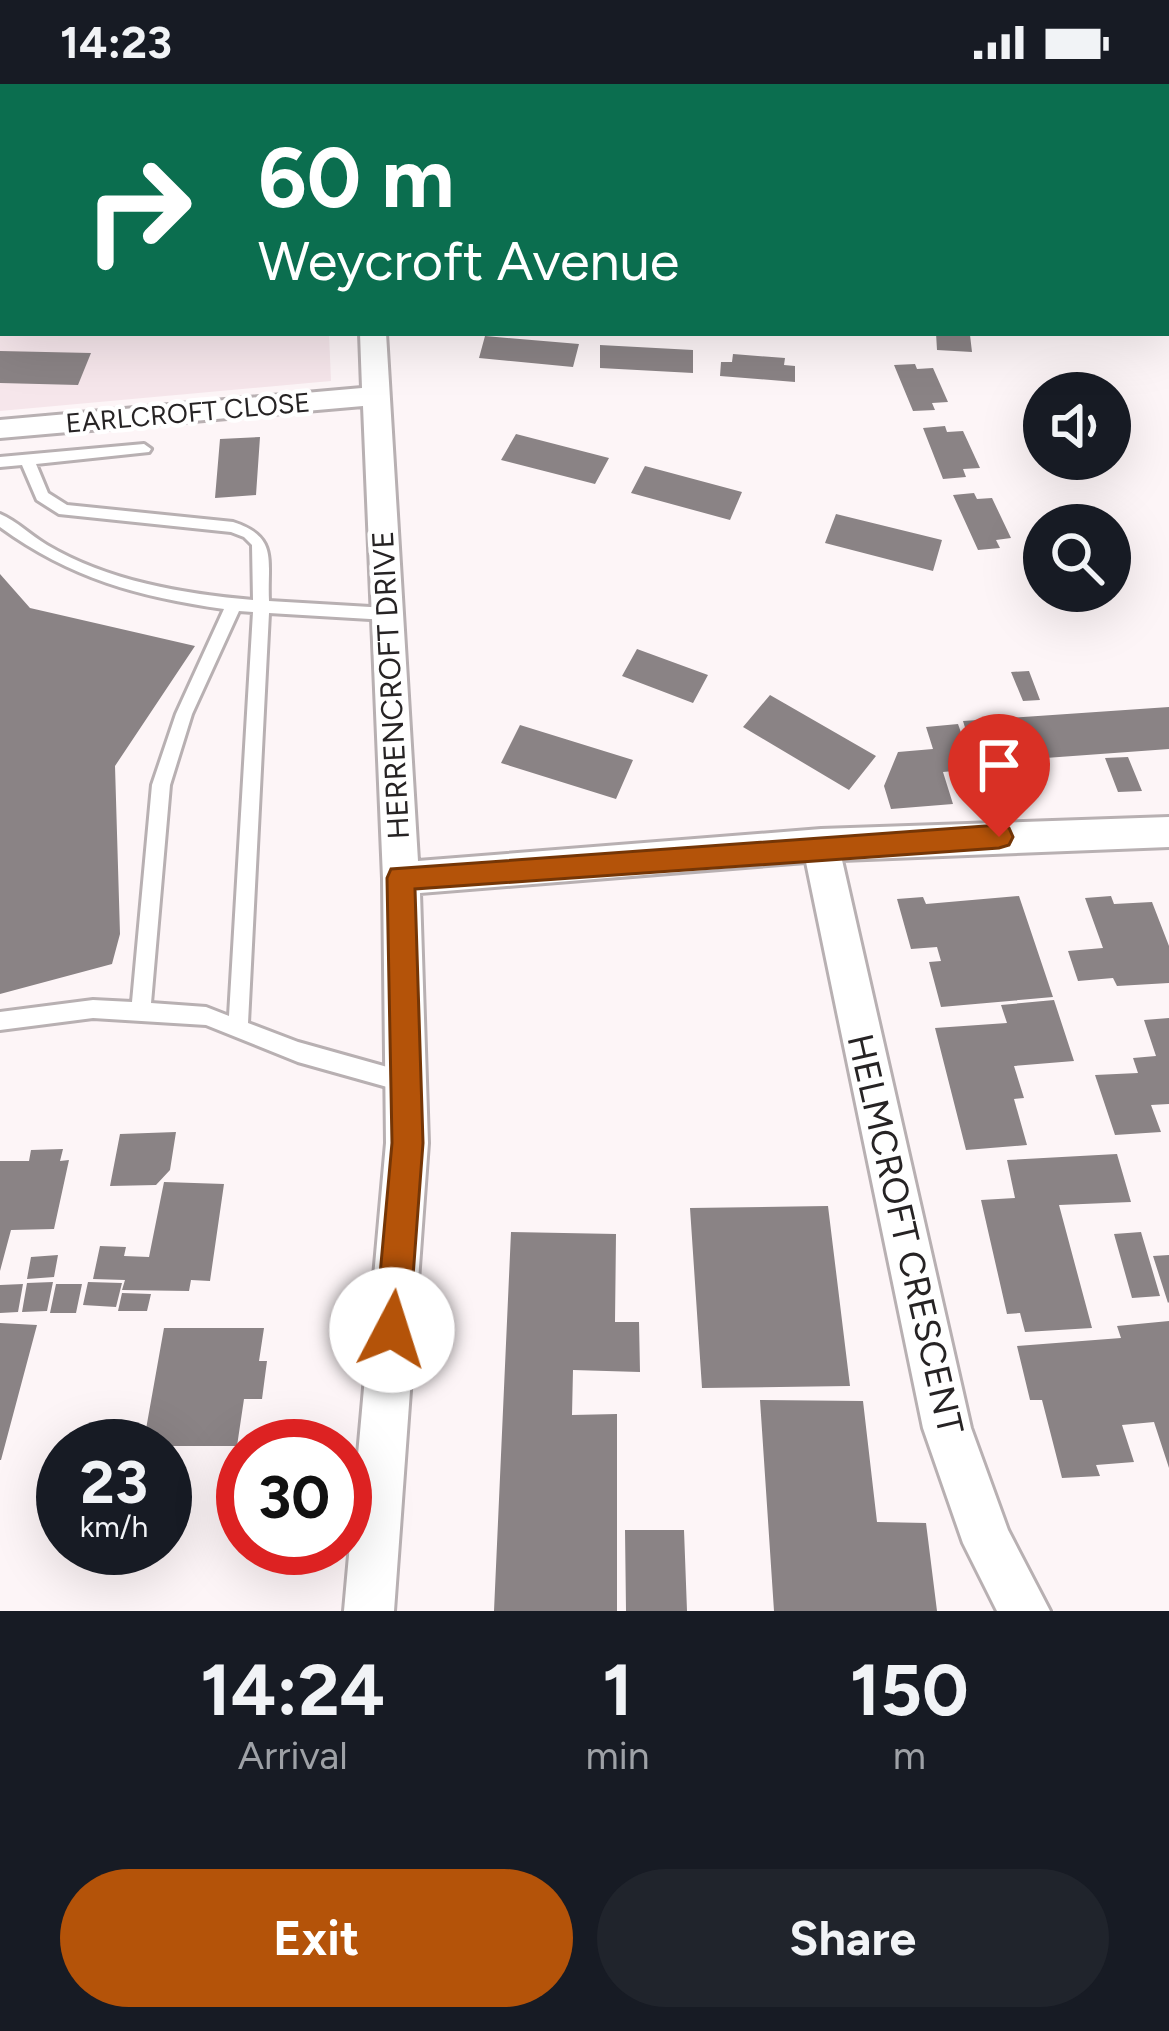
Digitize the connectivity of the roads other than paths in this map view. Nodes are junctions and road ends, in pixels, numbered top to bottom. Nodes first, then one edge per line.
1 (374, 336) edge
2 (375, 397) junction
3 (0, 429) edge
4 (144, 449) dead end
5 (27, 460) junction
6 (0, 462) edge
7 (0, 519) edge
8 (234, 605) junction
9 (261, 608) junction
10 (387, 614) junction
11 (1169, 832) edge
12 (821, 845) junction
13 (401, 878) junction
14 (141, 1011) junction
15 (0, 1021) edge
16 (238, 1030) junction
17 (405, 1082) junction
18 (369, 1611) edge
19 (1025, 1611) edge

1 - 2 street, HERRENCROFT DRIVE
2 - 3 street, EARLCROFT CLOSE
2 - 10 street, HERRENCROFT DRIVE
4 - 5 lane
5 - 6 lane
5 - 9 lane
7 - 8 lane
8 - 9 lane
8 - 14 lane
9 - 10 lane
9 - 16 lane
10 - 13 street, HERRENCROFT DRIVE
11 - 12 street
12 - 13 street
12 - 19 street, HELMCROFT CRESCENT
13 - 17 street, HERRENCROFT DRIVE
14 - 15 lane
14 - 16 lane
16 - 17 lane
17 - 18 street, HERRENCROFT DRIVE

